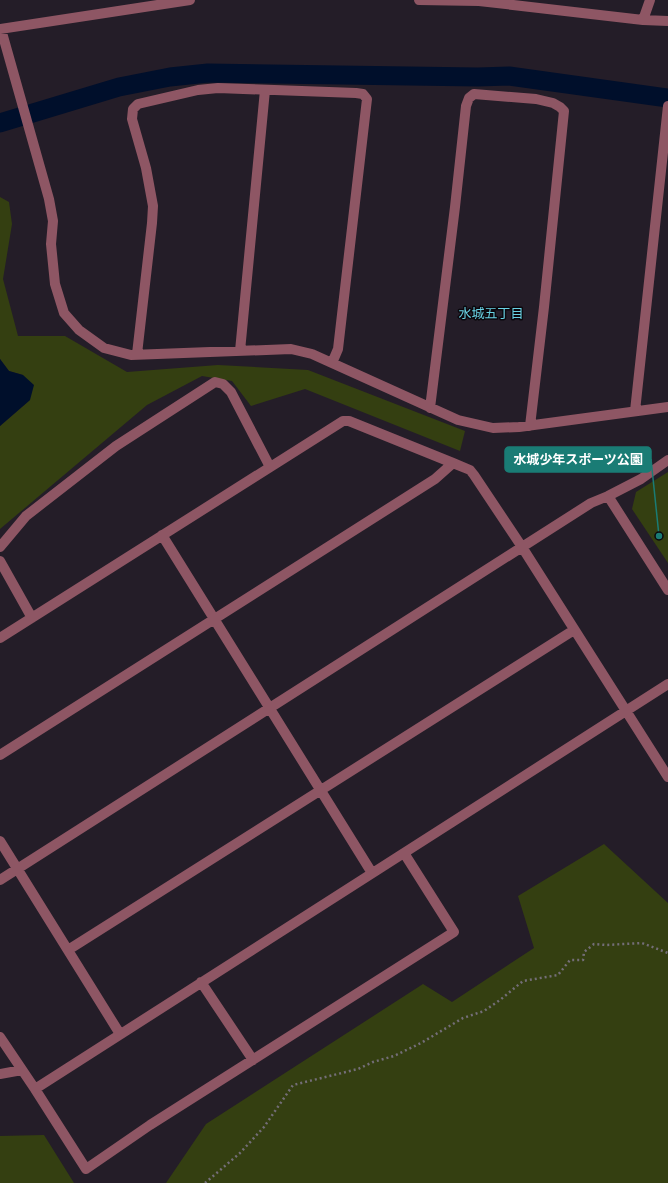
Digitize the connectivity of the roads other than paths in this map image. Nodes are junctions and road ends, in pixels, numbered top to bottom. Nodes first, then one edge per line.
1 (190, 0) edge
2 (419, 0) edge
3 (650, 0) edge
4 (642, 20) junction
5 (668, 21) edge
6 (0, 29) edge
7 (265, 90) junction
8 (668, 106) edge
9 (667, 120) edge
10 (240, 351) junction
11 (137, 354) junction
12 (332, 363) junction
13 (668, 407) edge
14 (430, 408) junction
15 (635, 411) junction
16 (530, 426) junction
17 (668, 460) edge
18 (453, 463) junction
19 (270, 467) junction
20 (608, 496) junction
21 (162, 535) junction
22 (0, 547) edge
23 (522, 547) junction
24 (0, 561) edge
25 (668, 590) edge
26 (32, 618) junction
27 (214, 619) junction
28 (574, 630) junction
29 (0, 638) edge
30 (668, 684) edge
31 (269, 708) junction
32 (626, 711) junction
33 (0, 755) edge
34 (668, 777) edge
35 (320, 790) junction
36 (0, 841) edge
37 (404, 853) junction
38 (17, 869) junction
39 (372, 873) junction
40 (0, 880) edge
41 (68, 950) junction
42 (201, 982) junction
43 (120, 1034) junction
44 (0, 1037) edge
45 (253, 1060) junction
46 (22, 1070) junction
47 (0, 1074) edge
48 (35, 1089) junction

1 - 6 street
2 - 4 street
3 - 4 street
4 - 5 street
6 - 11 street
7 - 10 street
7 - 11 street
7 - 12 street
8 - 9 street
9 - 15 street
10 - 11 street
10 - 12 street
12 - 14 street
13 - 15 street
14 - 16 street
14 - 16 street
15 - 16 street
17 - 20 street
18 - 19 street
18 - 23 street
18 - 27 street
19 - 21 street
19 - 22 street
20 - 23 street
20 - 25 street
21 - 26 street
21 - 27 street
23 - 28 street
23 - 31 street
24 - 26 street
26 - 29 street
27 - 31 street
27 - 33 street
28 - 32 street
28 - 35 street
30 - 32 street
31 - 35 street
31 - 38 street
32 - 34 street
32 - 37 street
35 - 39 street
35 - 41 street
36 - 38 street
37 - 39 street
37 - 45 street
38 - 40 street
38 - 41 street
39 - 42 street
41 - 43 street
42 - 43 street
42 - 45 street
43 - 48 street
44 - 46 street
45 - 48 street
46 - 47 street
46 - 48 street

